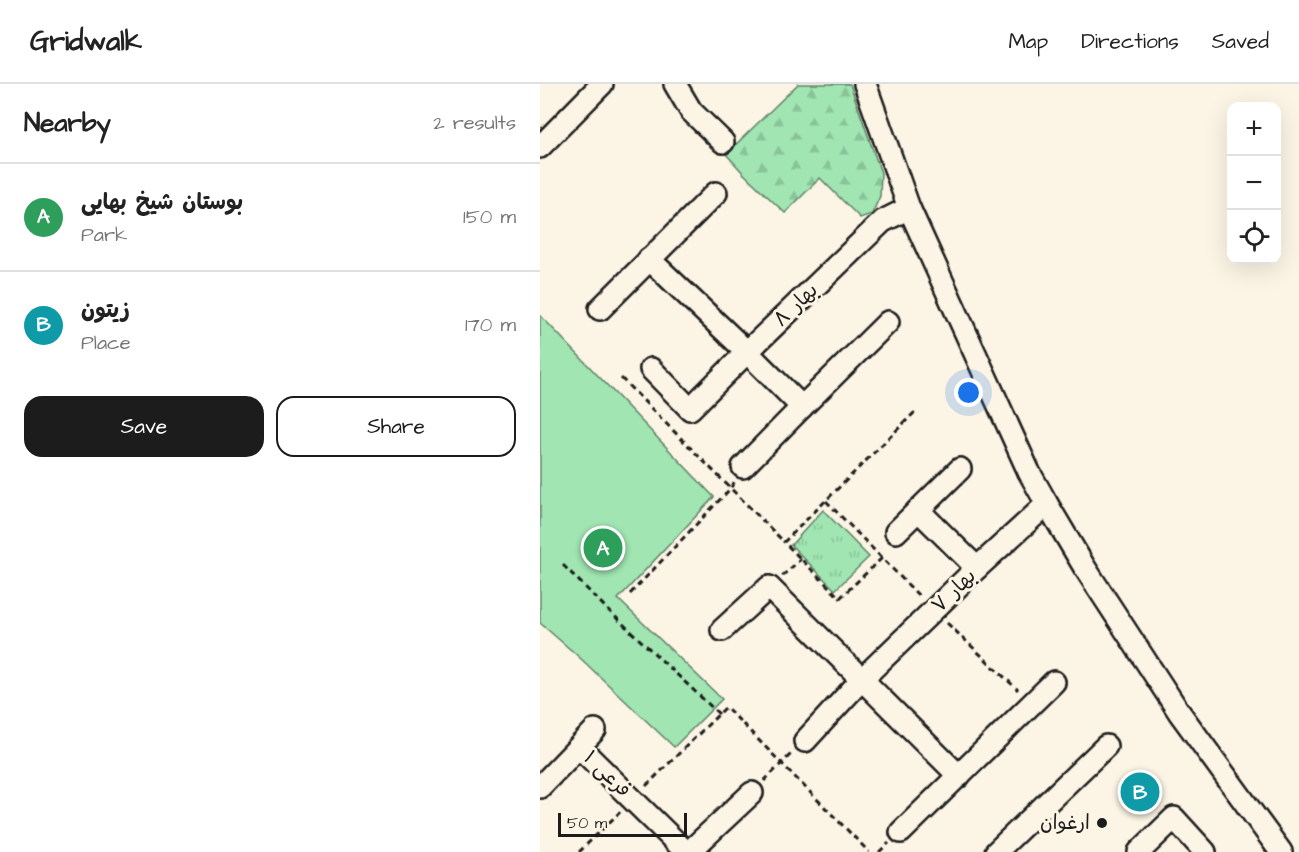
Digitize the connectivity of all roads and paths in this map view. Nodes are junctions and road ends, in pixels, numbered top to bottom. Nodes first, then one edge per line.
1 (602, 84) edge
2 (675, 84) edge
3 (865, 84) edge
4 (723, 142) dead end
5 (540, 147) edge
6 (716, 193) dead end
7 (909, 208) junction
8 (649, 259) junction
9 (600, 309) dead end
10 (888, 322) dead end
11 (747, 352) junction
12 (651, 369) dead end
13 (621, 378) dead end
14 (802, 407) junction
15 (917, 410) dead end
16 (743, 467) dead end
17 (960, 469) dead end
18 (730, 489) junction
19 (1047, 504) junction
20 (918, 510) junction
21 (896, 532) dead end
22 (784, 542) junction
23 (882, 558) dead end
24 (801, 559) junction
25 (563, 565) dead end
26 (977, 568) junction
27 (769, 586) junction
28 (630, 594) dead end
29 (722, 630) dead end
30 (862, 679) junction
31 (1054, 682) dead end
32 (719, 714) junction
33 (595, 730) dead end
34 (805, 741) dead end
35 (579, 747) junction
36 (1106, 747) dead end
37 (782, 763) junction
38 (959, 776) junction
39 (540, 787) edge
40 (752, 793) joint
41 (633, 800) junction
42 (901, 832) dead end
43 (579, 852) edge
44 (687, 852) edge
45 (869, 852) edge
46 (996, 852) edge
47 (1139, 852) edge
48 (1205, 852) edge
49 (1281, 852) edge

1 - 5 street
2 - 4 street
3 - 7 street
6 - 8 street
7 - 11 street, بهار ۸
7 - 19 street
8 - 9 street
8 - 11 street
10 - 14 street
11 - 12 street, بهار ۸
11 - 14 street
13 - 18 path
14 - 16 street
15 - 22 path
17 - 20 street
18 - 22 path
18 - 28 path
19 - 26 street, بهار ۷
19 - 49 street
20 - 21 street
20 - 26 street
22 - 24 path
23 - 24 path
24 - 27 path
25 - 32 path
26 - 30 street, بهار ۷
27 - 29 street
27 - 30 street
30 - 34 street, بهار ۷
30 - 38 street
31 - 38 street
32 - 37 path
32 - 41 path
33 - 35 street
35 - 39 street
35 - 41 street, فرعی ۱
36 - 46 street
37 - 40 path
37 - 45 path
38 - 42 street
40 - 44 street
41 - 43 path
41 - 44 street, فرعی ۱
47 - 48 street

